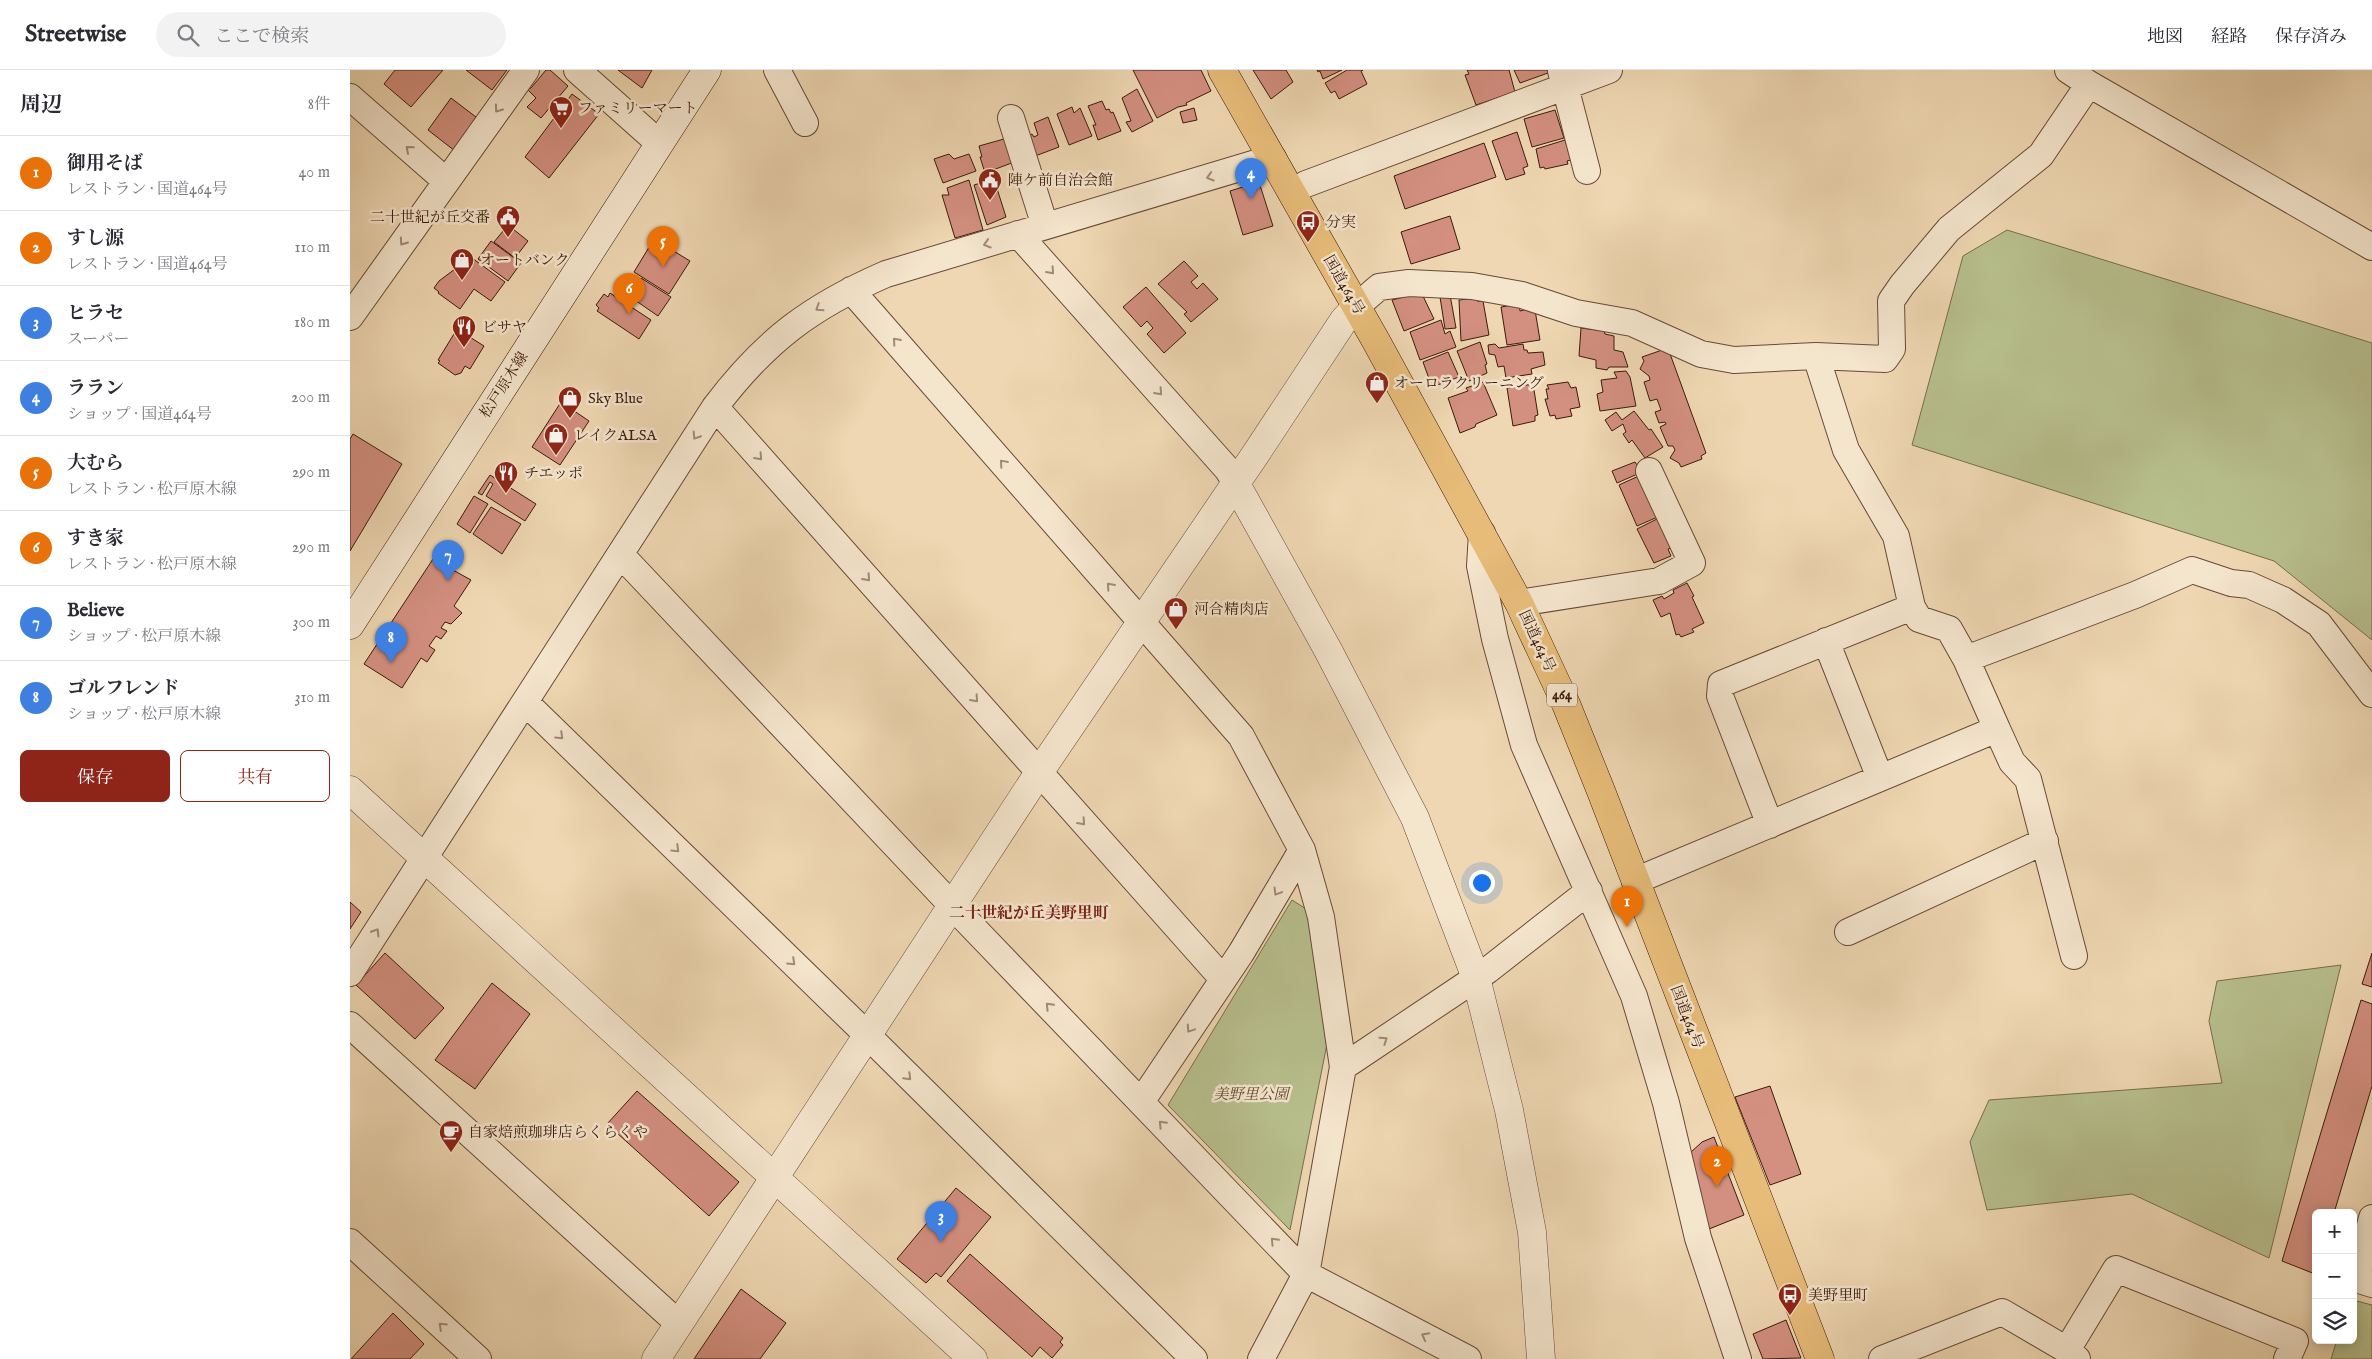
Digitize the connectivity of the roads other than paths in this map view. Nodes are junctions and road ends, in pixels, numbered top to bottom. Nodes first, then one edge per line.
1 (526, 70) edge
2 (577, 70) edge
3 (707, 70) edge
4 (777, 70) edge
5 (1222, 70) edge
6 (1609, 70) edge
7 (2068, 70) edge
8 (1562, 79) edge
9 (2089, 84) junction
10 (350, 97) edge
11 (1011, 118) dead end
12 (805, 123) dead end
13 (659, 143) junction
14 (1273, 158) junction
15 (1587, 171) dead end
16 (446, 181) junction
17 (1292, 192) junction
18 (1045, 226) junction
19 (1018, 234) junction
20 (2372, 247) edge
21 (851, 290) junction
22 (1357, 306) junction
23 (350, 317) edge
24 (1816, 356) junction
25 (715, 407) junction
26 (1649, 471) dead end
27 (1236, 484) junction
28 (1482, 533) junction
29 (621, 554) junction
30 (1519, 604) junction
31 (1912, 607) junction
32 (1142, 622) junction
33 (350, 626) edge
34 (1826, 641) junction
35 (1966, 659) junction
36 (2372, 694) edge
37 (525, 702) junction
38 (1997, 729) junction
39 (1040, 771) junction
40 (1880, 778) junction
41 (350, 790) edge
42 (1770, 825) junction
43 (2045, 841) junction
44 (1302, 850) junction
45 (424, 855) junction
46 (1634, 881) junction
47 (1589, 891) junction
48 (952, 905) junction
49 (1848, 932) dead end
50 (2074, 956) dead end
51 (350, 973) edge
52 (1476, 978) junction
53 (1223, 979) junction
54 (350, 1025) edge
55 (867, 1036) junction
56 (1343, 1067) junction
57 (1141, 1102) junction
58 (774, 1177) junction
59 (2372, 1218) edge
60 (350, 1242) edge
61 (1306, 1274) junction
62 (2372, 1284) edge
63 (679, 1324) junction
64 (2072, 1354) edge
65 (478, 1359) edge
66 (656, 1359) edge
67 (973, 1359) edge
68 (1194, 1359) edge
69 (1261, 1359) edge
70 (1468, 1359) edge
71 (1541, 1359) edge
72 (1738, 1359) edge
73 (1820, 1359) edge
74 (1882, 1359) edge
75 (2287, 1359) edge

1 -> 16 street
2 - 13 street
3 - 13 street, 松戸原木線
4 - 12 street
5 - 14 highway, 国道464号 / 464
6 - 8 street
7 - 9 street
8 - 15 street
8 - 17 street
9 - 20 street
9 - 24 street
16 -> 10 street
11 - 18 street
13 - 33 street, 松戸原木線
14 - 17 highway, 国道464号 / 464
14 -> 18 street
16 -> 23 street
17 - 22 highway, 国道464号 / 464
18 - 19 street
19 -> 21 street
19 -> 27 street
21 -> 25 street
32 -> 21 street
22 - 24 street
22 - 27 street
22 - 28 highway, 国道464号 / 464
24 - 31 street
25 -> 29 street
25 -> 39 street
26 - 30 street
27 - 32 street
27 - 52 street
28 - 30 highway, 国道464号 / 464
28 - 47 street
29 - 37 street
29 - 48 street
30 - 46 highway, 国道464号 / 464
31 - 34 street
31 - 35 street
32 - 39 street
32 - 44 street
34 - 40 street
34 - 42 street
35 - 36 street
35 - 38 street
37 - 45 street
37 -> 55 street
38 - 40 street
38 - 43 street
39 - 48 street
39 -> 53 street
40 - 42 street
41 - 45 street
42 - 46 street
43 - 49 street
43 - 50 street
44 -> 53 street
44 - 56 street
51 -> 45 street
45 - 58 street
46 - 73 highway, 国道464号 / 464
47 - 52 street
47 - 72 street
48 - 55 street
57 -> 48 street
56 -> 52 street
52 - 71 street
53 -> 57 street
54 - 63 street
55 - 58 street
55 -> 68 street
56 - 61 street
61 -> 57 street
58 - 63 street
58 - 67 street
59 - 62 street
65 -> 60 street
61 - 69 street
70 -> 61 street
63 - 66 street
64 - 74 street
64 - 75 street

